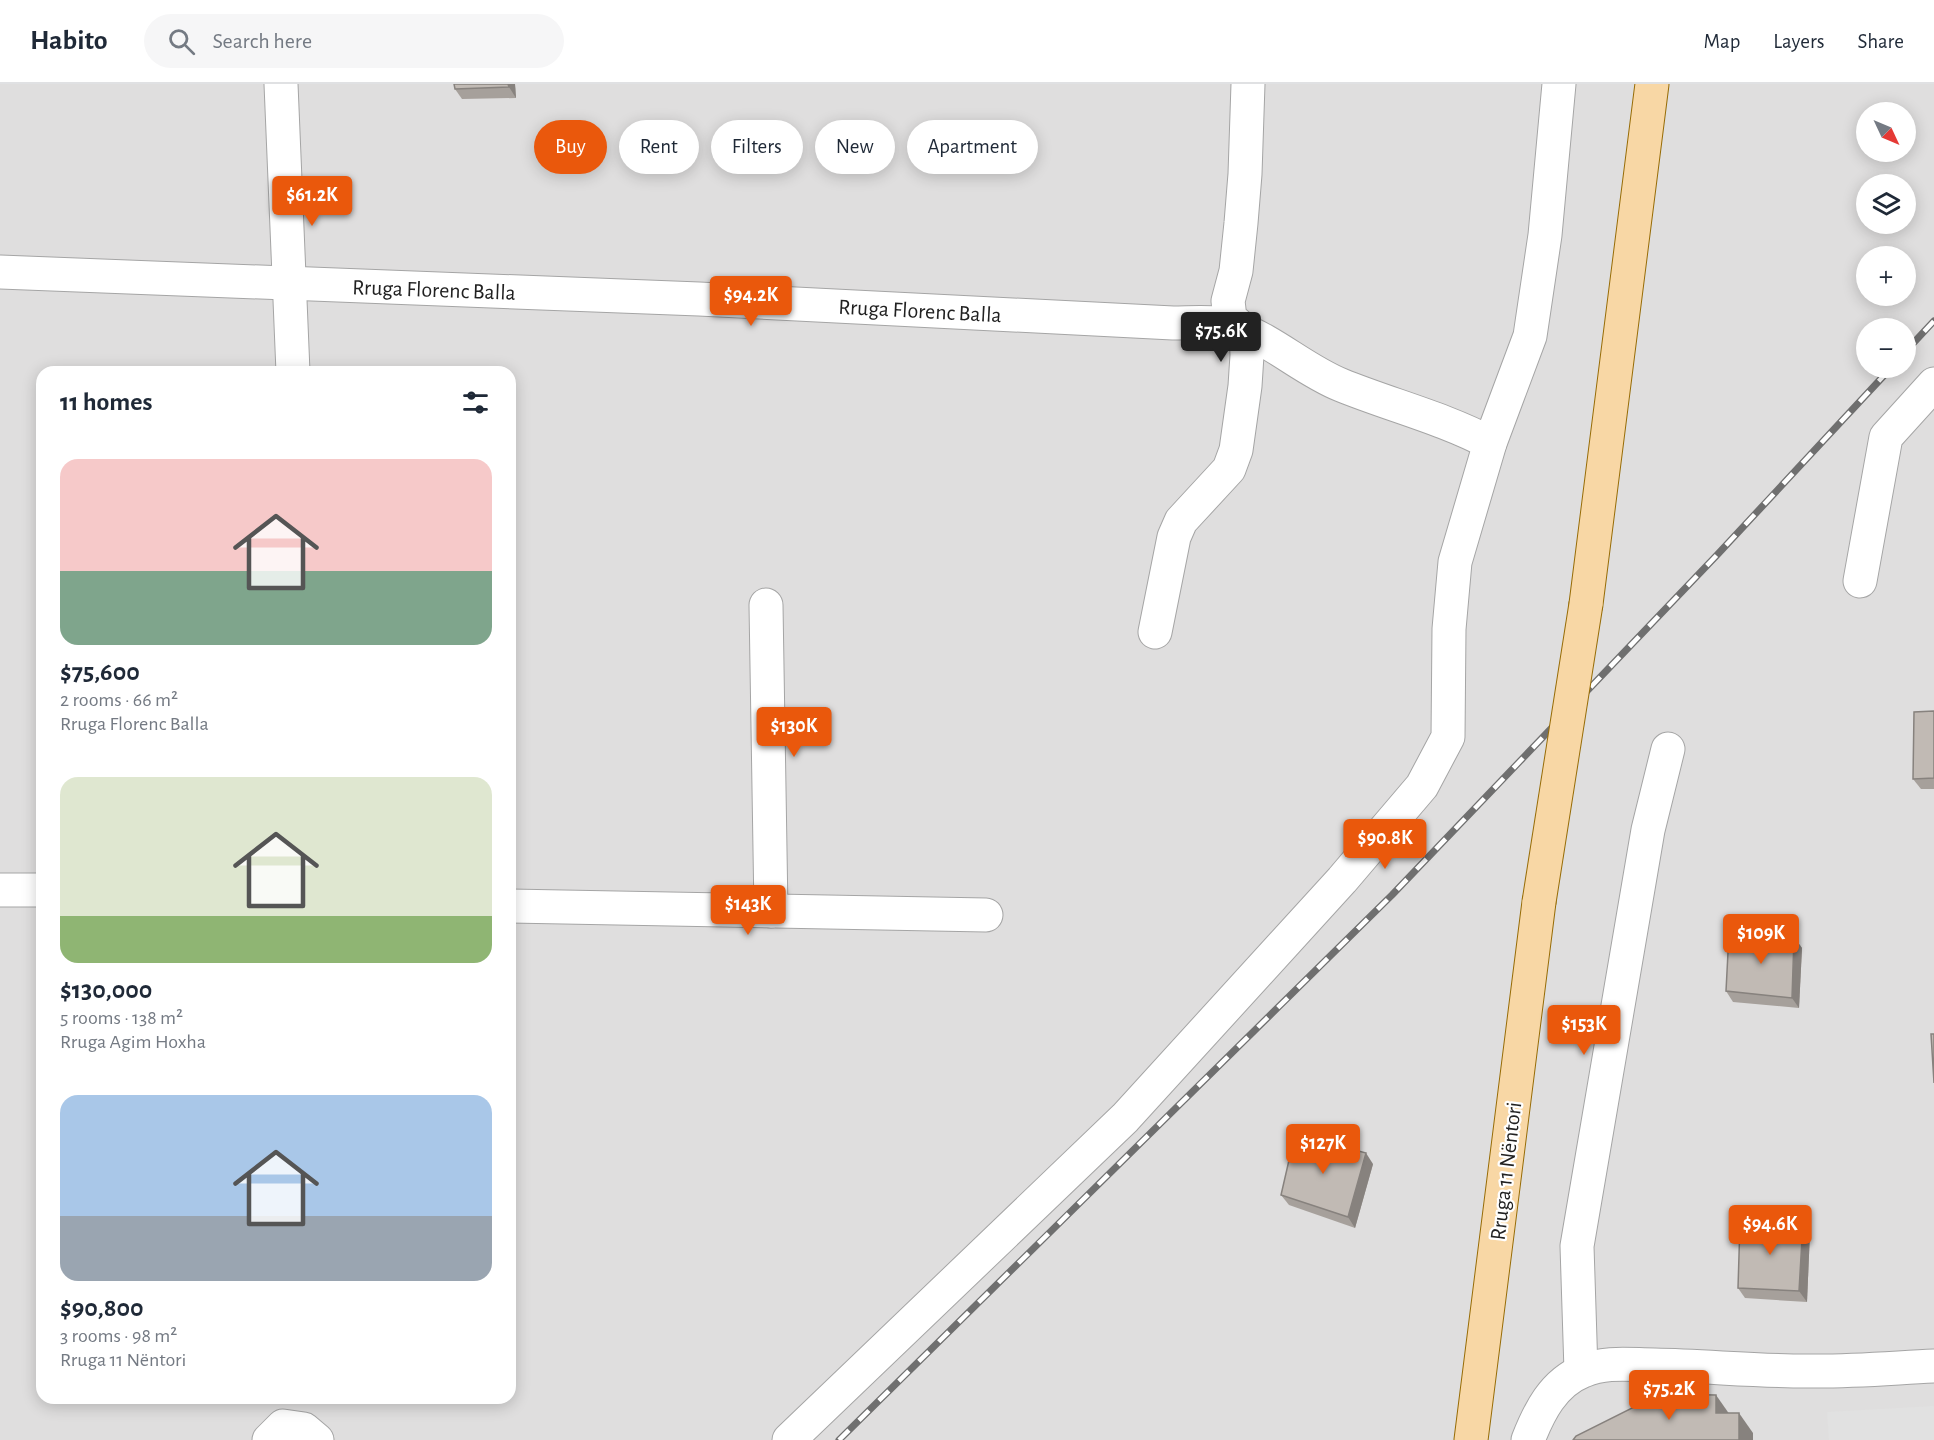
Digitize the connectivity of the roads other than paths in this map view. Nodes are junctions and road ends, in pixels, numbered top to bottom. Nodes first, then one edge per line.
1 (281, 84) edge
2 (1248, 84) edge
3 (1559, 84) edge
4 (1652, 84) edge
5 (0, 272) edge
6 (288, 283) junction
7 (1246, 332) junction
8 (293, 366) edge
9 (1934, 384) edge
10 (1490, 443) junction
11 (1860, 581) dead end
12 (766, 606) dead end
13 (1155, 632) dead end
14 (1668, 749) dead end
15 (0, 890) edge
16 (36, 890) edge
17 (516, 906) edge
18 (771, 911) junction
19 (986, 915) dead end
20 (1934, 1366) edge
21 (1581, 1371) junction
22 (269, 1440) edge
23 (317, 1440) edge
24 (789, 1440) edge
25 (1471, 1440) edge
26 (1527, 1440) edge

1 - 6 street
2 - 7 street
3 - 10 street
4 - 25 main road, Rruga 11 Nëntori, bridge
5 - 6 street, Rruga Florenc Balla
6 - 7 street, Rruga Florenc Balla
6 - 8 street
7 - 10 street, Rruga Florenc Balla
7 - 13 street
9 - 11 street
10 - 24 street
12 - 18 street
14 - 21 street
15 - 16 street
17 - 18 street
18 - 19 street
20 - 21 street
21 - 26 street
22 - 23 street

